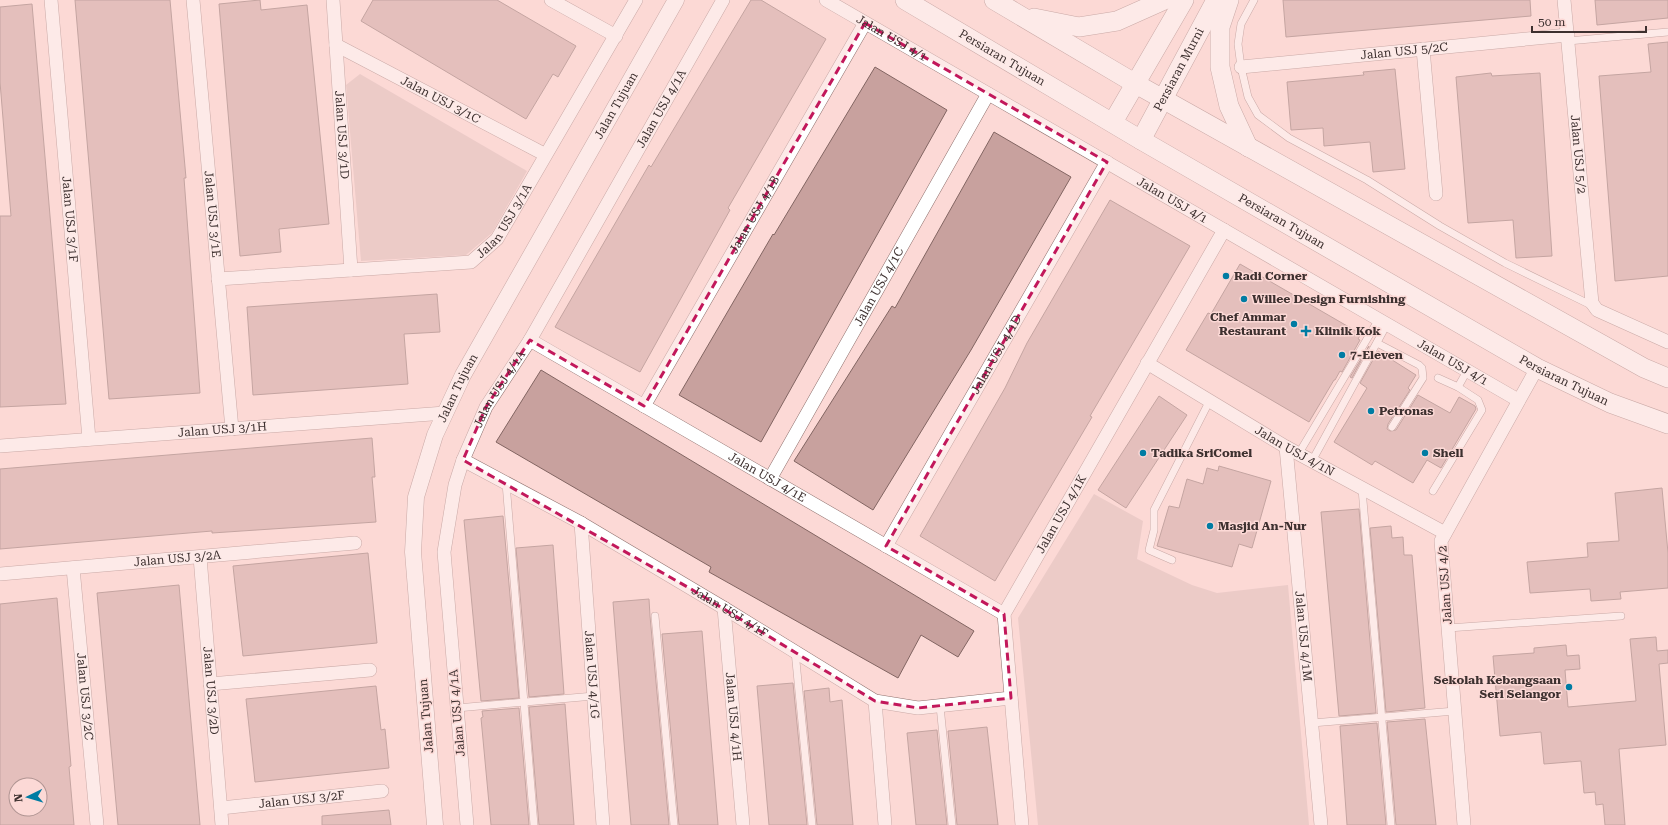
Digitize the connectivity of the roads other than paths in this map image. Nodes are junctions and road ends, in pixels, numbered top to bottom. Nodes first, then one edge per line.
1 (51, 0) edge
2 (193, 0) edge
3 (333, 0) edge
4 (551, 0) edge
5 (636, 0) edge
6 (676, 0) edge
7 (723, 0) edge
8 (826, 0) edge
9 (904, 0) edge
10 (994, 0) edge
11 (1164, 0) edge
12 (1184, 0) edge
13 (1216, 0) edge
14 (1229, 0) edge
15 (1254, 0) edge
16 (1564, 0) edge
17 (1021, 15) junction
18 (865, 23) junction
19 (1668, 32) edge
20 (616, 36) junction
21 (1568, 38) junction
22 (336, 45) junction
23 (1423, 49) junction
24 (1241, 67) junction
25 (1136, 84) junction
26 (988, 94) junction
27 (1162, 98) junction
28 (1113, 122) junction
29 (1141, 140) junction
30 (1248, 147) junction
31 (544, 154) junction
32 (1107, 162) junction
33 (1436, 194) dead end
34 (1224, 230) junction
35 (351, 270) junction
36 (218, 279) junction
37 (1593, 307) junction
38 (1383, 322) junction
39 (530, 340) junction
40 (1377, 342) junction
41 (1668, 342) edge
42 (1148, 363) junction
43 (1537, 368) junction
44 (1467, 371) junction
45 (1438, 378) dead end
46 (1668, 378) edge
47 (1458, 387) junction
48 (1518, 400) junction
49 (1209, 402) junction
50 (644, 406) junction
51 (445, 413) junction
52 (1668, 424) edge
53 (1392, 427) dead end
54 (232, 429) junction
55 (89, 439) junction
56 (0, 446) edge
57 (1286, 447) junction
58 (1299, 453) junction
59 (462, 460) junction
60 (1312, 461) junction
61 (770, 479) junction
62 (506, 483) junction
63 (1362, 489) junction
64 (1433, 491) dead end
65 (581, 523) junction
66 (1445, 533) junction
67 (355, 543) dead end
68 (886, 546) junction
69 (200, 557) junction
70 (1172, 560) dead end
71 (73, 568) junction
72 (0, 574) edge
73 (724, 608) junction
74 (1004, 614) junction
75 (655, 616) dead end
76 (1621, 616) dead end
77 (1448, 628) junction
78 (794, 651) junction
79 (370, 670) dead end
80 (210, 684) junction
81 (594, 696) junction
82 (1011, 698) junction
83 (875, 701) junction
84 (524, 702) junction
85 (940, 706) junction
86 (457, 708) junction
87 (1455, 711) junction
88 (1382, 717) junction
89 (1312, 723) junction
90 (382, 791) dead end
91 (221, 808) junction
92 (97, 825) edge
93 (222, 825) edge
94 (435, 825) edge
95 (467, 825) edge
96 (534, 825) edge
97 (603, 825) edge
98 (674, 825) edge
99 (742, 825) edge
100 (812, 825) edge
101 (885, 825) edge
102 (952, 825) edge
103 (1022, 825) edge
104 (1321, 825) edge
105 (1391, 825) edge
106 (1464, 825) edge

1 - 55 street, Jalan USJ 3/1F
2 - 36 street, Jalan USJ 3/1E
3 - 22 street, Jalan USJ 3/1D
4 - 20 street
5 - 20 street, Jalan USJ 3/1A
6 - 51 street, Jalan Tujuan
7 - 39 street, Jalan USJ 4/1A
8 - 18 street, Jalan USJ 4/1
9 - 28 main road, Persiaran Tujuan
10 - 17 main road
11 - 17 main road
12 - 25 main road
13 - 27 main road, Persiaran Murni
14 - 30 main road
15 - 24 lane
16 - 21 street, Jalan USJ 5/2
17 - 25 main road
18 - 26 street, Jalan USJ 4/1
18 - 50 street, Jalan USJ 4/1B
19 - 21 lane
20 - 31 street, Jalan USJ 3/1A
21 - 23 street, Jalan USJ 5/2C
21 - 37 street, Jalan USJ 5/2
22 - 31 street, Jalan USJ 3/1C
22 - 35 street, Jalan USJ 3/1D
23 - 24 street, Jalan USJ 5/2C
23 - 33 street
24 - 37 lane
25 - 27 main road
25 - 28 main road
26 - 32 street, Jalan USJ 4/1
26 - 61 street, Jalan USJ 4/1C
27 - 29 main road, Persiaran Murni
27 - 30 main road
28 - 29 main road, Persiaran Tujuan
29 - 43 main road, Persiaran Tujuan
30 - 46 main road
31 - 35 street, Jalan USJ 3/1A
32 - 34 street, Jalan USJ 4/1
32 - 68 street, Jalan USJ 4/1D
34 - 38 street, Jalan USJ 4/1
34 - 42 street, Jalan USJ 4/1K
35 - 36 street, Jalan USJ 3/1A
36 - 54 street, Jalan USJ 3/1E
37 - 41 street
38 - 40 lane
38 - 44 street, Jalan USJ 4/1
38 - 58 lane
39 - 50 street, Jalan USJ 4/1E
39 - 59 street, Jalan USJ 4/1A
40 - 53 lane
40 - 60 lane
42 - 49 street, Jalan USJ 4/1N
42 - 74 street, Jalan USJ 4/1K
43 - 48 street, Jalan USJ 4/2
43 - 52 main road, Persiaran Tujuan
44 - 47 lane
44 - 48 street, Jalan USJ 4/1
45 - 47 lane
47 - 64 lane
48 - 66 street, Jalan USJ 4/2
49 - 57 street, Jalan USJ 4/1N
49 - 70 lane
50 - 61 street, Jalan USJ 4/1E
51 - 54 street, Jalan USJ 3/1H
51 - 94 street, Jalan Tujuan
54 - 55 street, Jalan USJ 3/1H
55 - 56 street, Jalan USJ 3/1H
57 - 58 street, Jalan USJ 4/1N
57 - 89 street, Jalan USJ 4/1M
58 - 60 street, Jalan USJ 4/1N
59 - 62 street, Jalan USJ 4/1F
59 - 86 street, Jalan USJ 4/1A
60 - 63 street, Jalan USJ 4/1N
61 - 68 street, Jalan USJ 4/1E
62 - 65 street, Jalan USJ 4/1F
62 - 84 lane
63 - 66 street, Jalan USJ 4/1N
63 - 88 lane
65 - 73 street, Jalan USJ 4/1F
65 - 81 street, Jalan USJ 4/1G
66 - 77 street, Jalan USJ 4/2
67 - 69 street, Jalan USJ 3/2A
68 - 74 street, Jalan USJ 4/1E
69 - 71 street, Jalan USJ 3/2A
69 - 80 street, Jalan USJ 3/2D
71 - 72 street, Jalan USJ 3/2A
71 - 92 street, Jalan USJ 3/2C
73 - 78 street, Jalan USJ 4/1F
73 - 99 street, Jalan USJ 4/1H
74 - 82 street
75 - 98 lane
76 - 77 lane
77 - 87 street, Jalan USJ 4/2
78 - 83 street, Jalan USJ 4/1F
78 - 100 lane
79 - 80 street
80 - 91 street, Jalan USJ 3/2D
81 - 84 lane
81 - 97 street, Jalan USJ 4/1G
82 - 85 street, Jalan USJ 4/1F
82 - 103 street
83 - 85 street, Jalan USJ 4/1F
83 - 101 street
84 - 86 lane
84 - 96 lane
85 - 102 lane
86 - 95 street, Jalan USJ 4/1A
87 - 88 lane
87 - 106 street, Jalan USJ 4/2
88 - 89 lane
88 - 105 lane
89 - 104 street, Jalan USJ 4/1M
90 - 91 street, Jalan USJ 3/2F
91 - 93 street, Jalan USJ 3/2D

